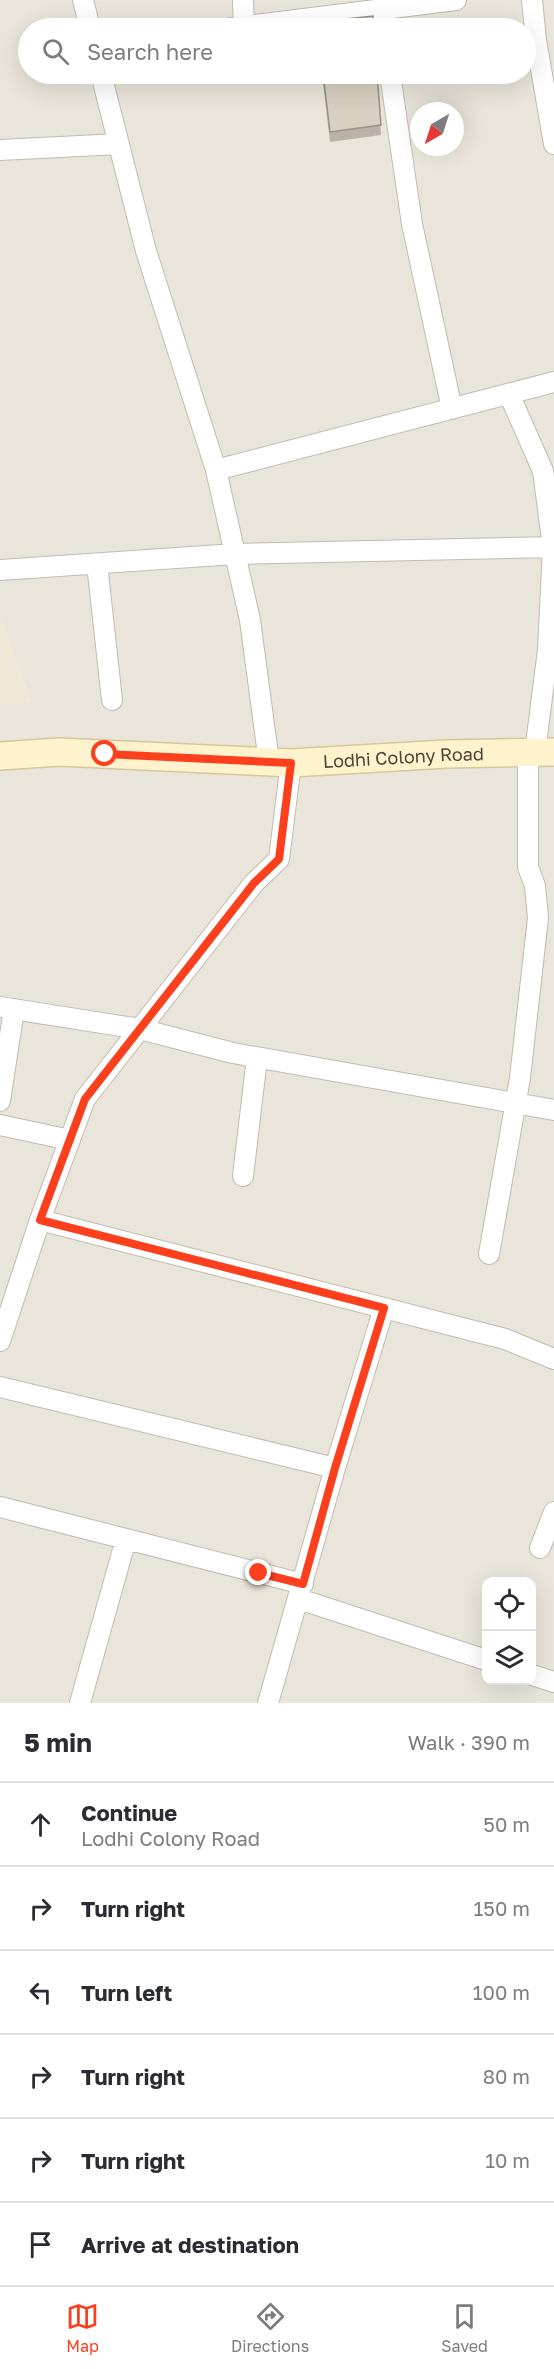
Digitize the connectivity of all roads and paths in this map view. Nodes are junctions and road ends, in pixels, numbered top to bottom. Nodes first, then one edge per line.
1 (83, 0) edge
2 (243, 0) edge
3 (456, 0) edge
4 (532, 0) edge
5 (394, 4) edge
6 (88, 18) edge
7 (240, 18) edge
8 (303, 18) edge
9 (534, 18) edge
10 (536, 40) edge
11 (104, 84) edge
12 (391, 84) edge
13 (119, 144) junction
14 (554, 144) edge
15 (0, 150) edge
16 (554, 382) edge
17 (509, 394) junction
18 (452, 409) junction
19 (216, 470) junction
20 (553, 547) edge
21 (235, 554) junction
22 (97, 564) junction
23 (0, 570) edge
24 (112, 700) dead end
25 (539, 752) edge
26 (0, 756) edge
27 (280, 762) junction
28 (7, 1008) edge
29 (140, 1029) junction
30 (257, 1058) junction
31 (0, 1101) edge
32 (515, 1104) junction
33 (554, 1110) edge
34 (0, 1125) edge
35 (70, 1140) junction
36 (243, 1176) dead end
37 (40, 1220) junction
38 (489, 1254) dead end
39 (384, 1308) junction
40 (0, 1341) edge
41 (554, 1359) edge
42 (0, 1387) edge
43 (335, 1468) junction
44 (0, 1507) edge
45 (554, 1512) edge
46 (126, 1539) junction
47 (540, 1548) dead end
48 (301, 1592) junction
49 (482, 1659) edge
50 (536, 1677) edge
51 (554, 1683) edge
52 (80, 1703) edge
53 (268, 1703) edge

1 - 6 street
2 - 7 street
3 - 5 street
4 - 9 street
5 - 8 street
10 - 14 street
11 - 13 street
12 - 18 street
13 - 15 street
13 - 19 street
16 - 17 street
17 - 18 street
17 - 20 street
18 - 19 street
19 - 21 street
20 - 21 street
20 - 25 street
21 - 22 street
21 - 27 street
22 - 23 street
22 - 24 street
25 - 27 main road, Lodhi Colony Road
25 - 32 street
26 - 27 main road, Lodhi Colony Road
27 - 29 street
28 - 29 street
28 - 31 street
29 - 30 street
29 - 35 street
30 - 32 street
30 - 36 street
32 - 33 street
32 - 38 street
34 - 35 street
35 - 37 street
37 - 39 street
37 - 40 street
39 - 41 street
39 - 43 street
42 - 43 street
43 - 48 street
44 - 46 street
45 - 47 street
46 - 48 street
46 - 52 street
48 - 49 street
48 - 53 street
50 - 51 street

